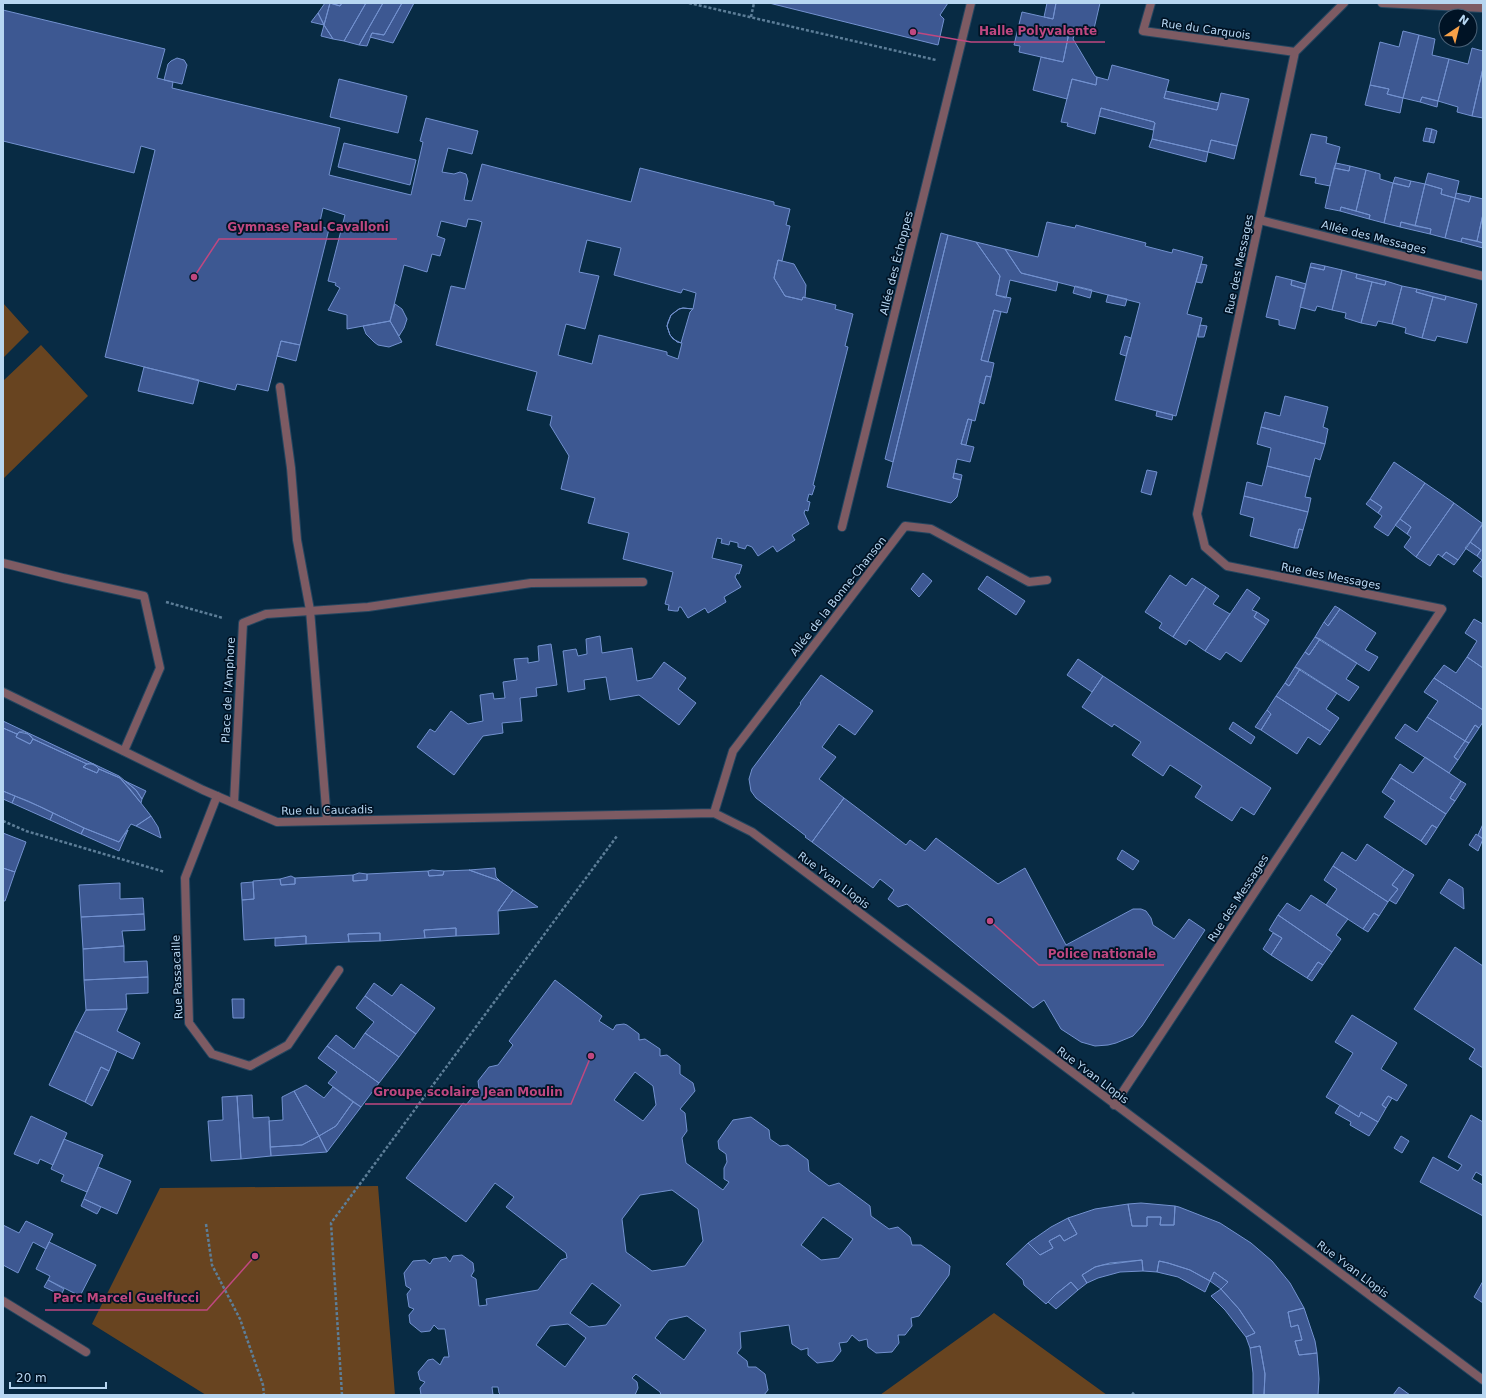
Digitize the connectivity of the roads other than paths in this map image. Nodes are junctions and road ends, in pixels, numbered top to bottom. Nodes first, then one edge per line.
1 (971, 3) edge
2 (1152, 3) edge
3 (1344, 3) edge
4 (1382, 3) edge
5 (1483, 8) edge
6 (1295, 52) junction
7 (1260, 220) junction
8 (1483, 276) edge
9 (280, 388) dead end
10 (842, 527) dead end
11 (3, 563) edge
12 (1047, 580) dead end
13 (643, 582) dead end
14 (310, 610) junction
15 (3, 692) edge
16 (124, 751) junction
17 (217, 796) junction
18 (234, 803) junction
19 (714, 813) junction
20 (680, 815) joint
21 (327, 821) junction
22 (339, 970) dead end
23 (1114, 1104) junction
24 (3, 1301) edge
25 (86, 1352) dead end
26 (1483, 1380) edge

1 - 10 street, Allée des Échoppes
2 - 6 street, Rue du Carquois
3 - 6 street
4 - 5 street
6 - 7 street, Rue des Messages
7 - 8 street, Allée des Messages
7 - 23 street, Rue des Messages
9 - 14 street
11 - 16 street
12 - 19 street, Allée de la Bonne-Chanson
13 - 14 street, Place de l'Amphore
14 - 18 street, Place de l'Amphore
14 - 21 street
15 - 16 street, Rue du Caucadis
16 - 17 street, Rue du Caucadis
17 - 18 street, Rue du Caucadis
17 - 22 street, Rue Passacaille
18 - 21 street, Rue du Caucadis
19 - 20 street, Rue Yvan Llopis
19 - 23 street, Rue Yvan Llopis
20 - 21 street, Rue du Caucadis
23 - 26 street, Rue Yvan Llopis
24 - 25 street

